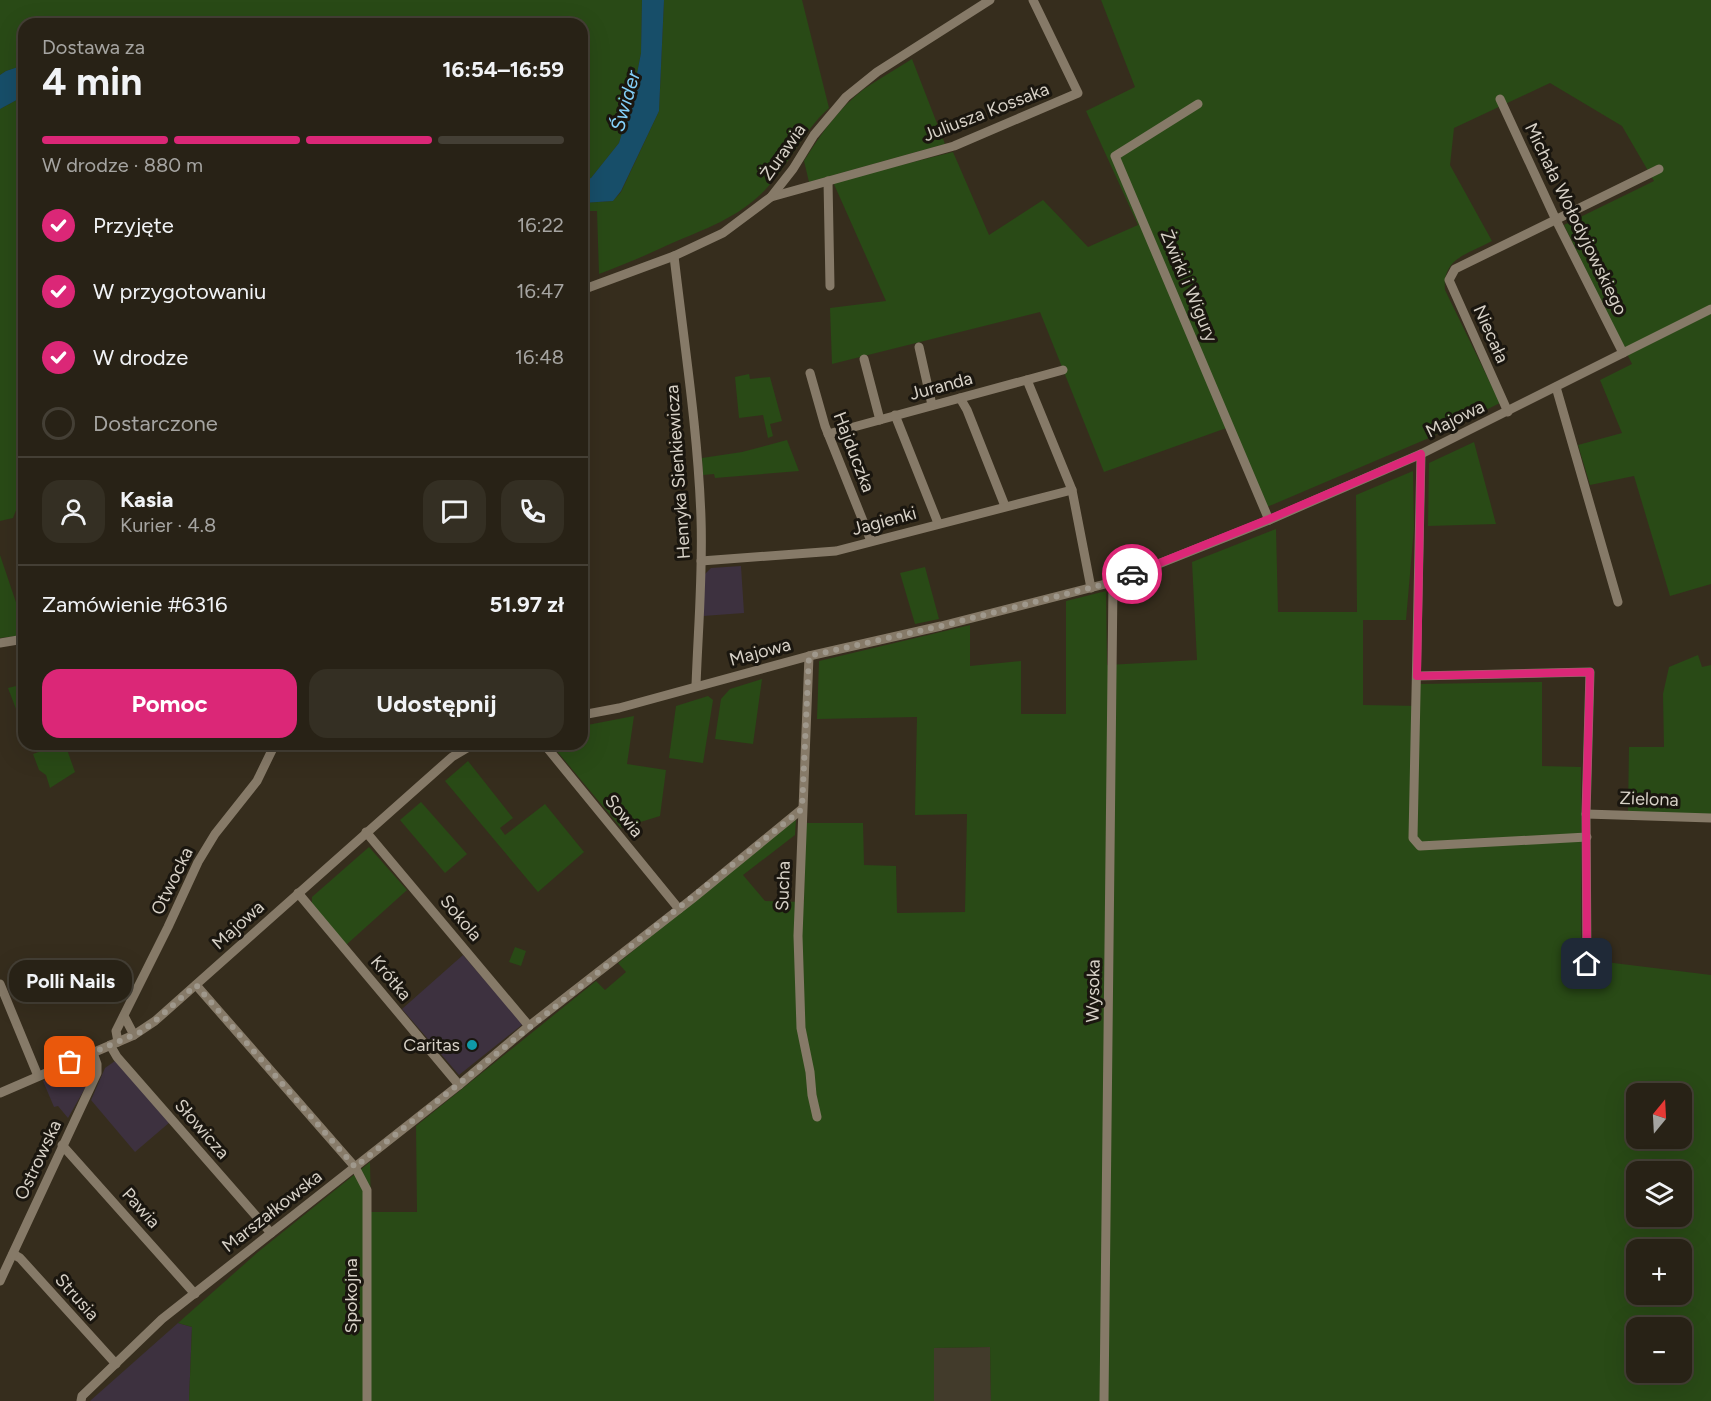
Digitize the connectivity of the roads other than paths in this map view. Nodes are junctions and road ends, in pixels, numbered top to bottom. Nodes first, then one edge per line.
1 (990, 0) edge
2 (1033, 0) edge
3 (1500, 99) dead end
4 (1198, 104) dead end
5 (793, 169) junction
6 (1659, 169) dead end
7 (828, 181) junction
8 (804, 188) junction
9 (771, 197) junction
10 (1556, 219) junction
11 (674, 256) junction
12 (830, 286) dead end
13 (588, 288) edge
14 (1711, 309) edge
15 (919, 347) dead end
16 (1623, 353) junction
17 (864, 359) dead end
18 (1063, 370) dead end
19 (810, 373) dead end
20 (1028, 380) junction
21 (1556, 387) junction
22 (960, 398) junction
23 (932, 405) junction
24 (1508, 412) junction
25 (895, 415) junction
26 (879, 420) junction
27 (828, 434) junction
28 (1421, 454) junction
29 (1072, 490) junction
30 (1005, 506) junction
31 (1269, 519) junction
32 (938, 523) junction
33 (871, 541) junction
34 (701, 561) junction
35 (1113, 582) junction
36 (1091, 588) junction
37 (1617, 602) dead end
38 (18, 640) edge
39 (0, 643) edge
40 (809, 656) junction
41 (1417, 676) junction
42 (696, 686) junction
43 (588, 714) edge
44 (272, 750) edge
45 (464, 750) edge
46 (549, 750) edge
47 (802, 809) junction
48 (1586, 814) junction
49 (1711, 818) edge
50 (366, 832) junction
51 (1587, 837) junction
52 (298, 892) junction
53 (679, 909) junction
54 (1587, 964) dead end
55 (0, 984) edge
56 (196, 985) junction
57 (123, 1016) junction
58 (529, 1026) junction
59 (134, 1035) junction
60 (114, 1043) junction
61 (93, 1053) junction
62 (38, 1076) junction
63 (459, 1085) junction
64 (0, 1093) edge
65 (818, 1117) dead end
66 (62, 1144) junction
67 (355, 1167) junction
68 (271, 1233) junction
69 (13, 1254) junction
70 (0, 1281) edge
71 (195, 1294) junction
72 (116, 1364) junction
73 (81, 1401) edge
74 (368, 1401) edge
75 (1104, 1401) edge

1 - 5 street, Żurawia
2 - 7 street, Juliusza Kossaka
3 - 10 street, Michała Wołodyjowskiego
4 - 31 street, Żwirki i Wigury
5 - 8 street
5 - 9 street, Żurawia
6 - 10 street
7 - 8 street, Juliusza Kossaka
7 - 12 street
8 - 9 street, Juliusza Kossaka
9 - 11 street, Żurawia
10 - 16 street, Michała Wołodyjowskiego
10 - 24 street, Niecała
11 - 13 street, Żurawia
11 - 34 street, Henryka Sienkiewicza
14 - 16 street, Majowa
15 - 23 street
16 - 21 street, Majowa
17 - 26 street
18 - 20 street, Juranda
19 - 27 street, Hajduczka
20 - 22 street, Juranda
20 - 29 street
21 - 24 street, Majowa
21 - 37 street
22 - 23 street, Juranda
22 - 30 street
23 - 25 street, Juranda
24 - 28 street, Majowa
25 - 26 street, Juranda
25 - 32 street
26 - 27 street, Juranda
27 - 33 street, Hajduczka
28 - 31 street, Majowa
28 - 41 street
29 - 30 street, Jagienki
29 - 36 street
30 - 32 street, Jagienki
31 - 35 street, Majowa
32 - 33 street, Jagienki
33 - 34 street, Jagienki
34 - 42 street, Henryka Sienkiewicza
35 - 36 street, Majowa
35 - 75 street, Wysoka
36 - 40 street, Majowa
38 - 39 street
40 - 42 street, Majowa
40 - 47 street, Sucha
41 - 48 street
41 - 51 street
42 - 43 street, Majowa
44 - 57 street, Otwocka
45 - 50 street, Majowa
46 - 53 street, Sowia
47 - 53 street, Marszałkowska
47 - 65 street, Sucha
48 - 49 street, Zielona
48 - 51 street
50 - 52 street, Majowa
50 - 58 street, Sokola
51 - 54 street
52 - 56 street, Majowa
52 - 63 street, Krótka
53 - 58 street, Marszałkowska
55 - 62 street
56 - 59 street, Majowa
56 - 67 street
57 - 59 street
57 - 60 street, Otwocka
58 - 63 street, Marszałkowska
59 - 60 street, Majowa
60 - 61 street, Majowa
60 - 68 street, Słowicza
61 - 62 street, Majowa
61 - 66 street, Ostrowska
62 - 64 street, Majowa
63 - 67 street, Marszałkowska
66 - 69 street, Ostrowska
66 - 71 street, Pawia
67 - 68 street, Marszałkowska
67 - 74 street, Spokojna
68 - 71 street, Marszałkowska
69 - 70 street, Ostrowska
69 - 72 street, Strusia
71 - 72 street, Marszałkowska
72 - 73 street, Marszałkowska

